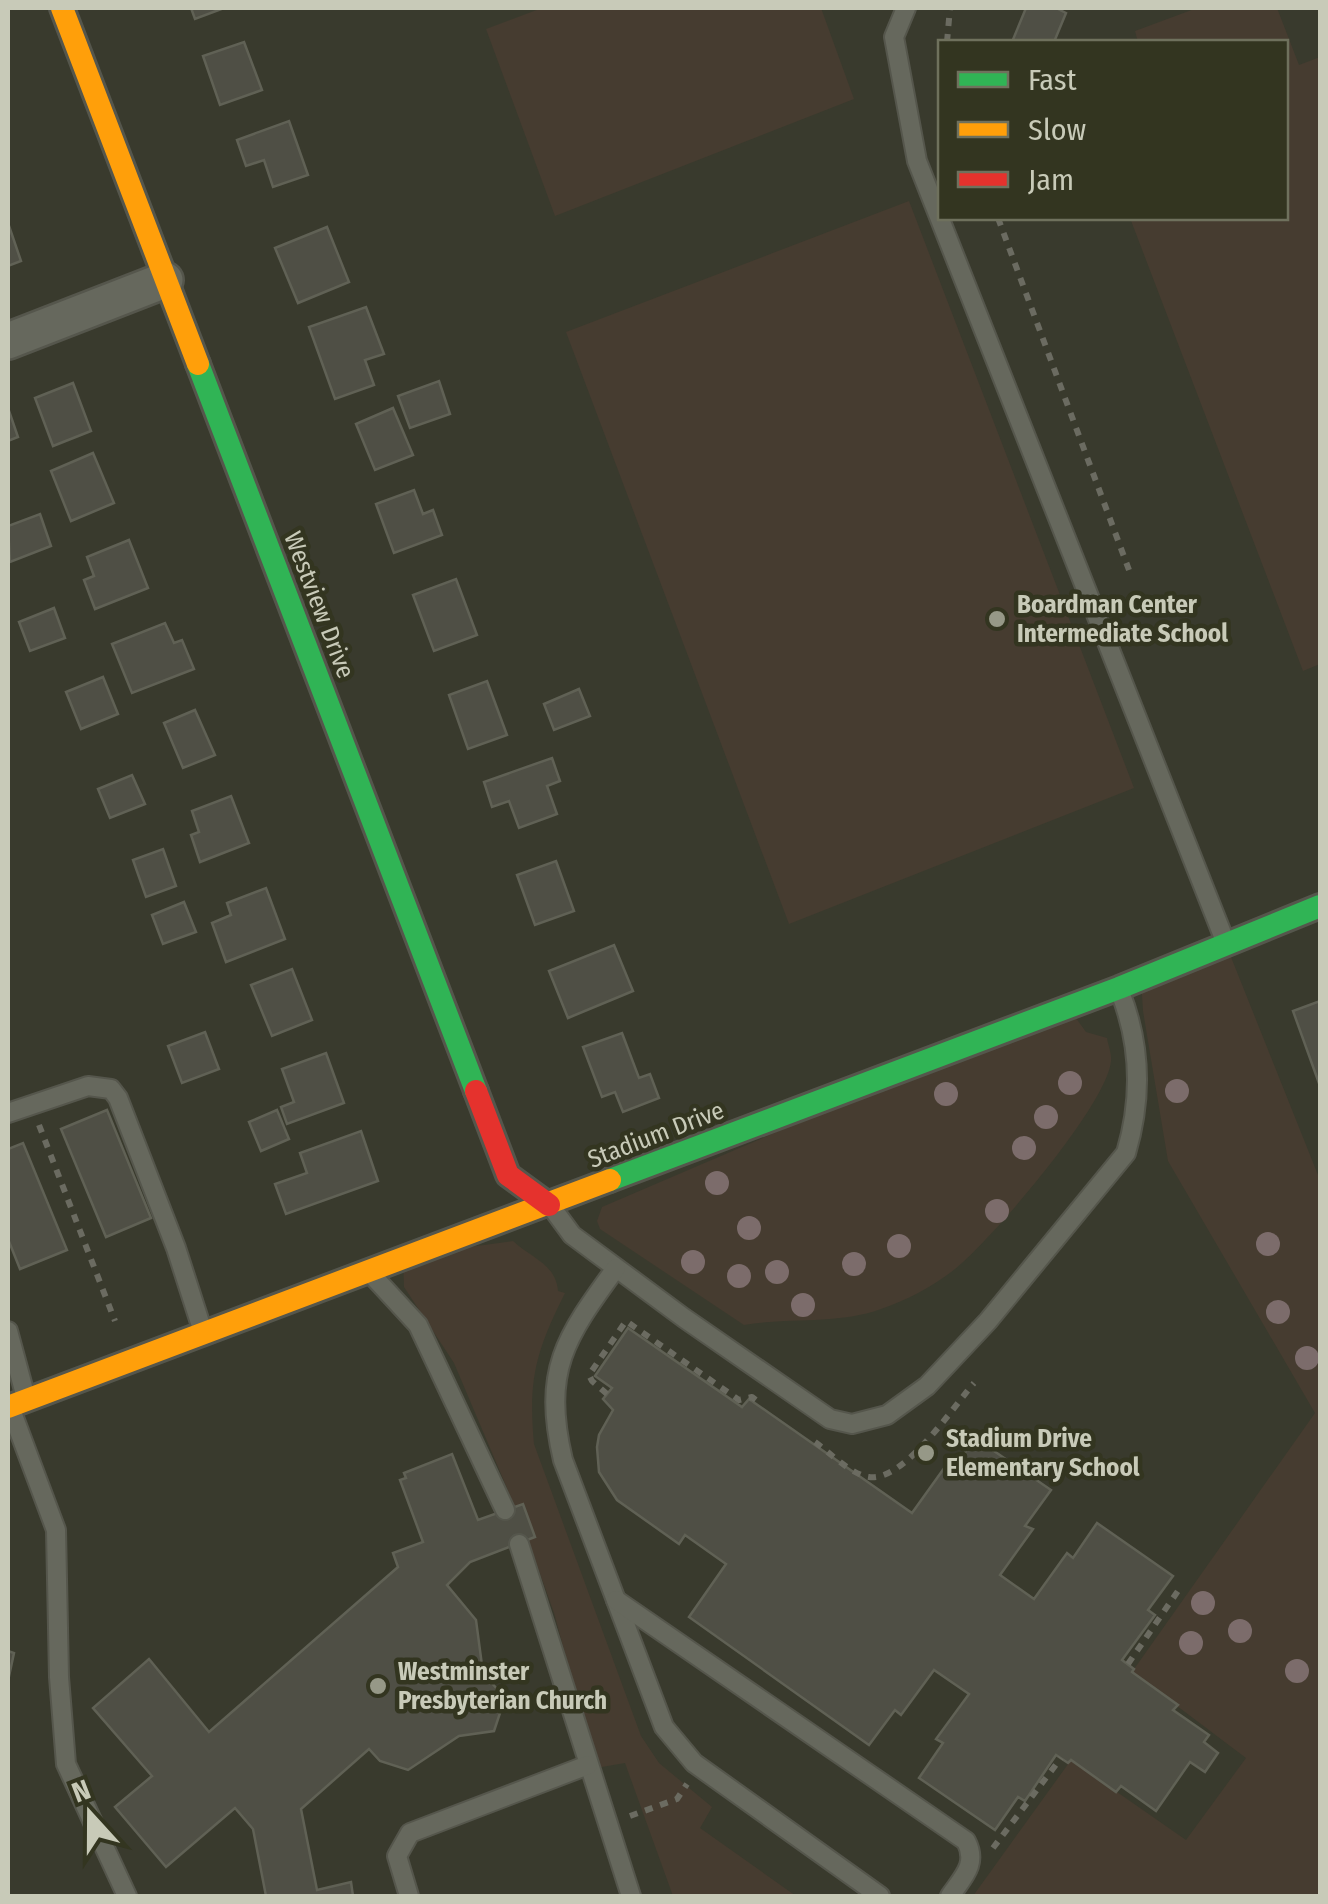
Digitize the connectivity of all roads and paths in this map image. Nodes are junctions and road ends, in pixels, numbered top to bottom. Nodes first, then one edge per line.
1 (62, 8) edge
2 (906, 8) edge
3 (950, 8) edge
4 (948, 40) edge
5 (938, 214) edge
6 (940, 220) edge
7 (999, 220) edge
8 (166, 280) junction
9 (8, 341) edge
10 (1129, 570) dead end
11 (1320, 906) edge
12 (1225, 942) junction
13 (1119, 988) junction
14 (31, 1105) junction
15 (8, 1113) edge
16 (550, 1205) junction
17 (616, 1268) junction
18 (368, 1270) junction
19 (115, 1322) dead end
20 (8, 1331) edge
21 (203, 1333) junction
22 (15, 1405) edge
23 (505, 1510) dead end
24 (518, 1544) dead end
25 (1182, 1585) dead end
26 (616, 1600) junction
27 (1128, 1664) dead end
28 (1061, 1758) dead end
29 (588, 1765) junction
30 (699, 1766) junction
31 (608, 1824) junction
32 (972, 1854) junction
33 (127, 1896) edge
34 (409, 1896) edge
35 (631, 1896) edge
36 (880, 1896) edge
37 (950, 1896) edge

1 - 8 street, Westview Drive
2 - 5 lane
3 - 4 path
6 - 12 lane
7 - 10 path
8 - 9 street
8 - 16 street, Westview Drive
11 - 12 street, Stadium Drive
12 - 13 street, Stadium Drive
13 - 16 street, Stadium Drive
13 - 17 lane
14 - 15 lane
14 - 19 path
14 - 21 lane
16 - 17 lane
16 - 18 street, Stadium Drive
17 - 26 lane
18 - 21 street, Stadium Drive
18 - 23 lane
20 - 22 lane
21 - 22 street, Stadium Drive
22 - 33 lane
24 - 29 lane
25 - 27 path
26 - 30 lane
26 - 32 lane
28 - 32 path
29 - 31 lane
29 - 34 lane
30 - 31 path
30 - 36 lane
31 - 35 lane
32 - 37 lane

